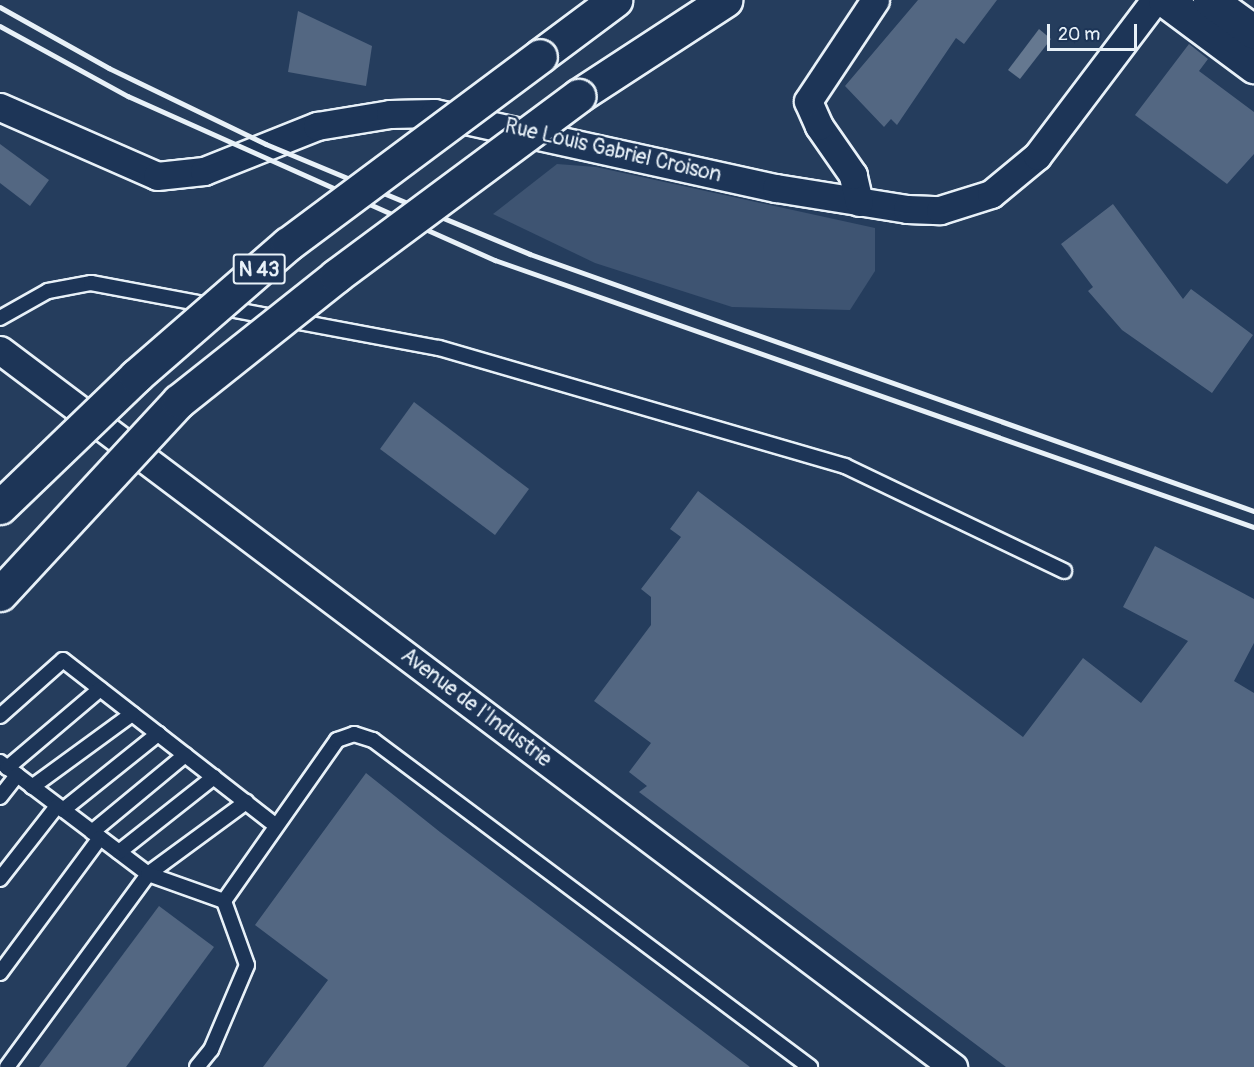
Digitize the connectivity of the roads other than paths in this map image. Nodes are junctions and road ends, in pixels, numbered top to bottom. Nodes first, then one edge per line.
1 (615, 0) edge
2 (687, 0) edge
3 (725, 0) edge
4 (875, 0) edge
5 (1155, 0) edge
6 (1165, 0) edge
7 (1210, 0) edge
8 (1254, 32) edge
9 (1254, 66) edge
10 (578, 96) junction
11 (0, 107) edge
12 (859, 202) junction
13 (0, 318) edge
14 (0, 350) edge
15 (0, 507) edge
16 (1064, 571) dead end
17 (0, 594) edge
18 (100, 689) junction
19 (132, 714) junction
20 (0, 716) edge
21 (158, 734) junction
22 (185, 755) junction
23 (8, 768) edge
24 (214, 777) junction
25 (32, 787) junction
26 (0, 797) edge
27 (246, 802) junction
28 (60, 808) junction
29 (274, 824) junction
30 (96, 835) junction
31 (119, 852) junction
32 (148, 874) junction
33 (0, 879) edge
34 (224, 901) junction
35 (0, 973) edge
36 (7, 1067) edge
37 (197, 1067) edge
38 (810, 1067) edge
39 (953, 1067) edge

1 - 15 main road, N 43, bridge
2 - 10 main road, N 43
3 - 10 main road
4 - 12 street
5 - 12 street, Rue Louis Gabriel Croison
6 - 9 main road
7 - 8 main road
10 - 17 main road, N 43, bridge
11 - 12 street, Rue Louis Gabriel Croison
13 - 16 lane
14 - 39 street, Avenue de l'Industrie
18 - 19 lane
18 - 20 lane
18 - 23 lane
19 - 21 lane
19 - 25 lane
21 - 22 lane
21 - 28 lane
22 - 24 lane
22 - 30 lane
23 - 25 lane
23 - 26 lane
24 - 27 lane
24 - 31 lane
25 - 28 lane
27 - 29 lane
27 - 32 lane
28 - 30 lane
28 - 33 lane
29 - 34 lane
29 - 38 lane
30 - 31 lane
30 - 35 lane
31 - 32 lane
32 - 34 lane
32 - 36 lane
34 - 37 lane

